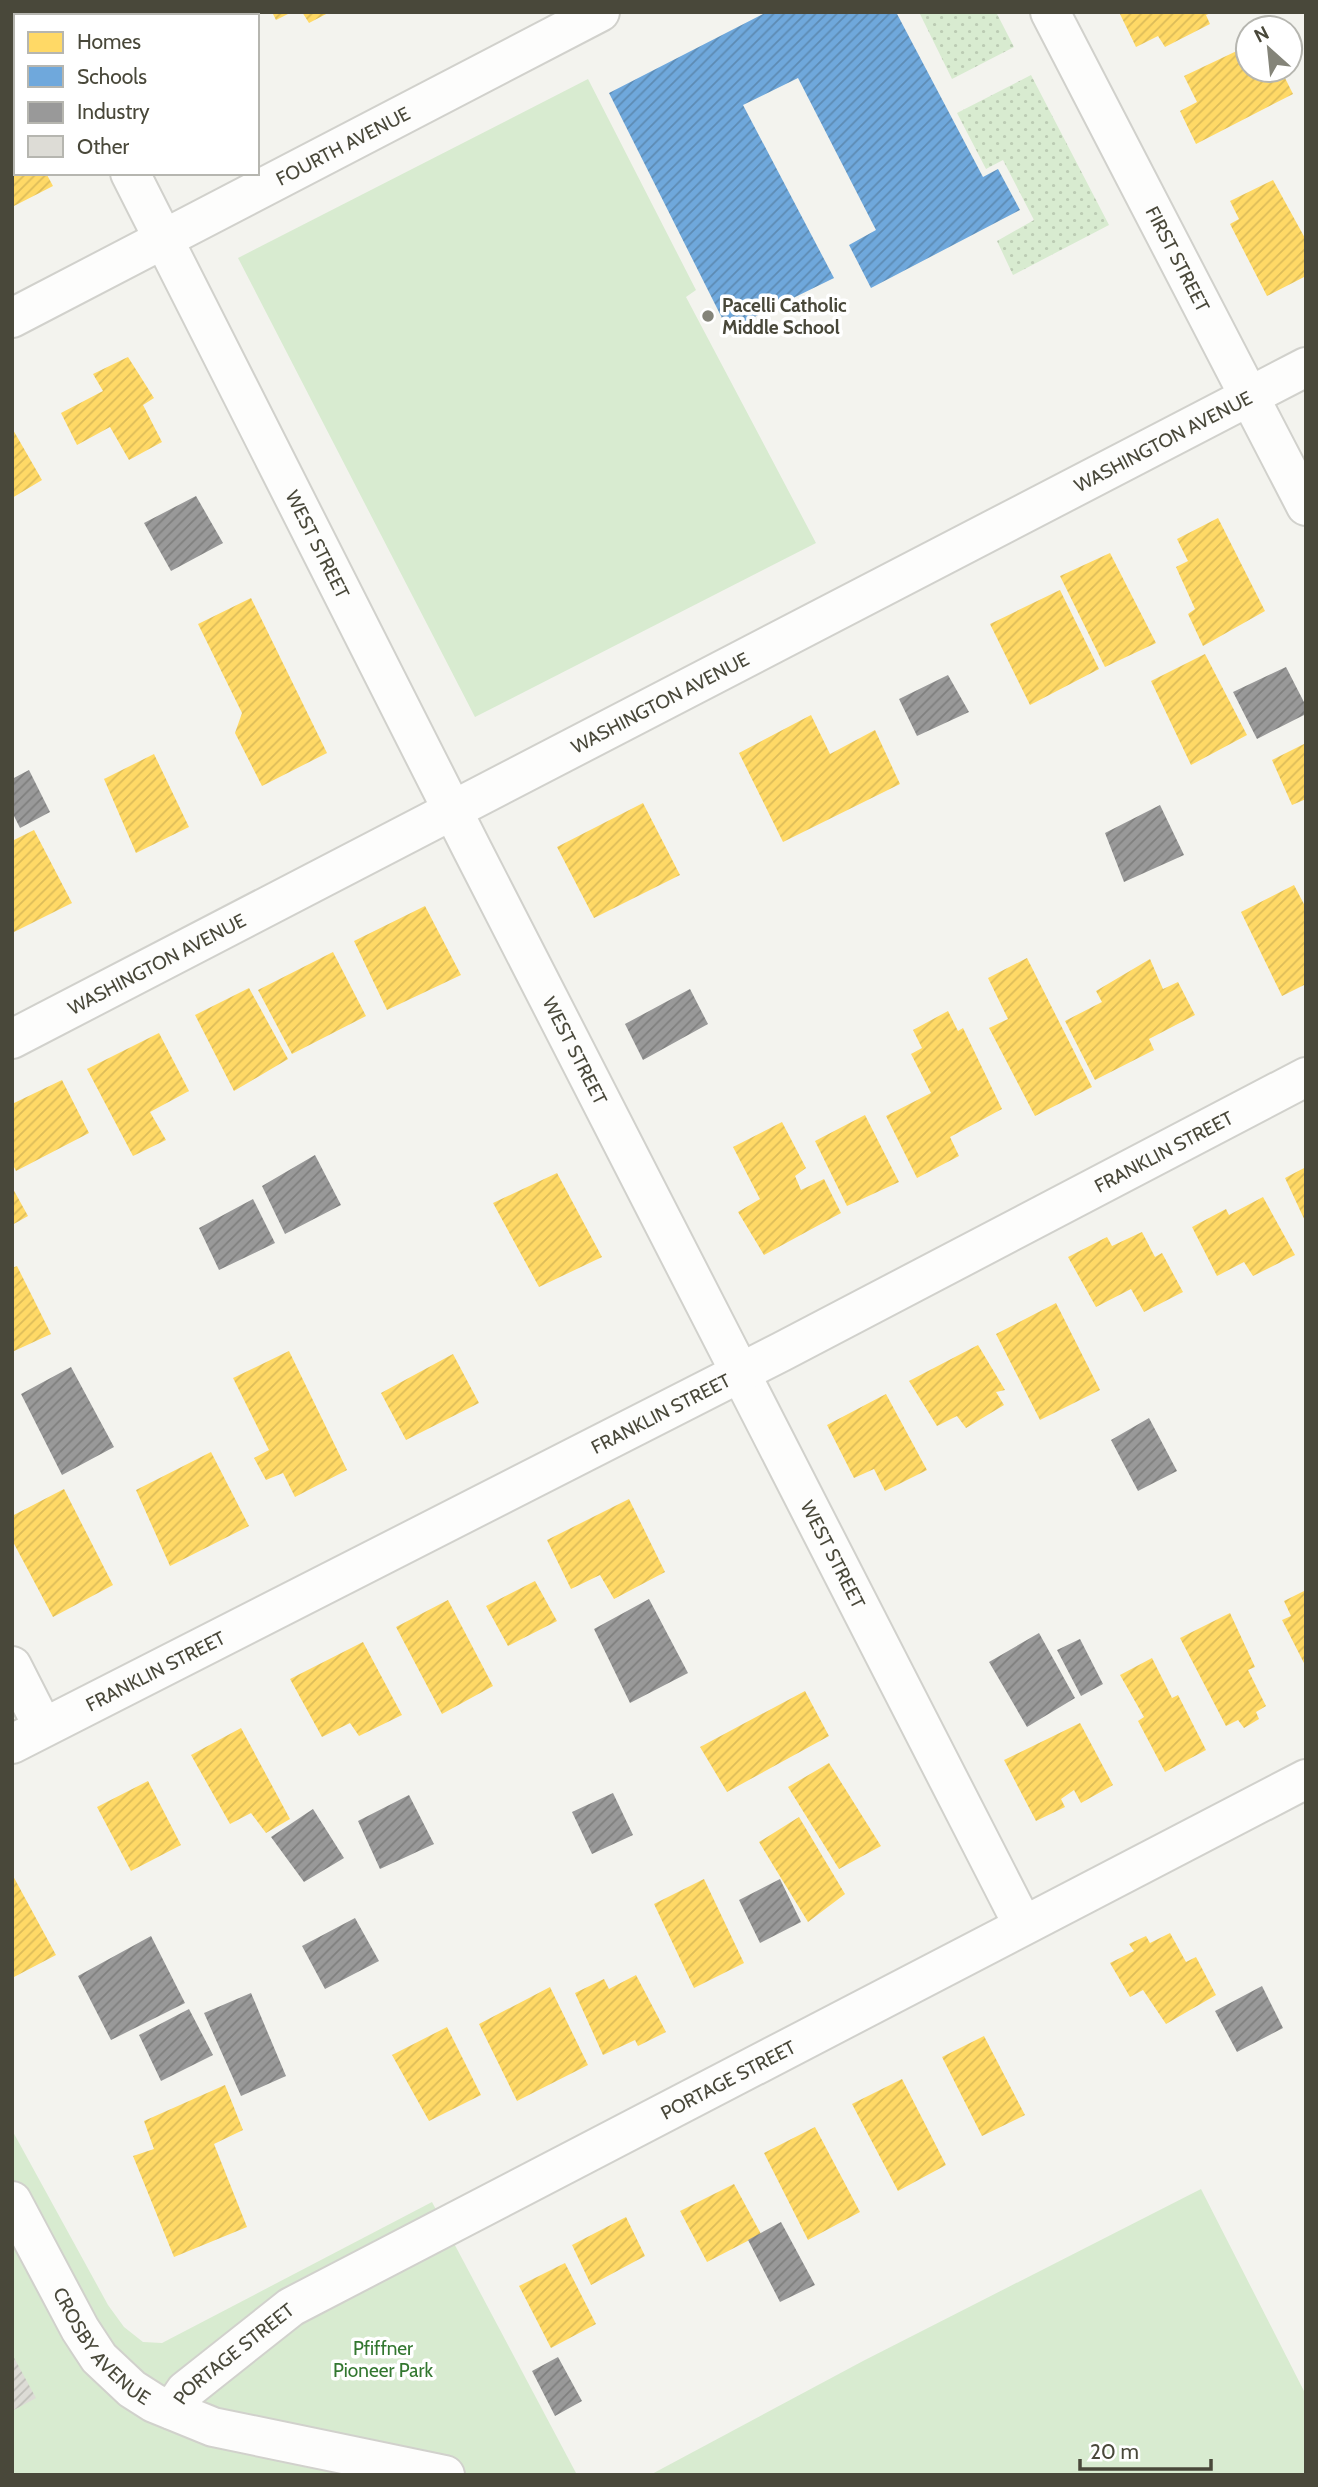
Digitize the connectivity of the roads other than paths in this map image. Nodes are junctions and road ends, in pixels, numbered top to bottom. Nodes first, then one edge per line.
1 (600, 12) edge
2 (1050, 12) edge
3 (131, 175) edge
4 (162, 239) junction
5 (12, 318) edge
6 (1306, 367) edge
7 (1249, 396) junction
8 (1306, 506) edge
9 (453, 812) junction
10 (12, 1039) edge
11 (1306, 1077) edge
12 (740, 1373) junction
13 (12, 1666) edge
14 (28, 1736) edge
15 (1306, 1779) edge
16 (1023, 1925) junction
17 (12, 2201) edge
18 (172, 2410) junction
19 (445, 2475) edge

1 - 4 street, FOURTH AVENUE
2 - 7 street, FIRST STREET
3 - 4 street, WEST STREET
4 - 5 street, FOURTH AVENUE
4 - 9 street, WEST STREET
6 - 7 street, WASHINGTON AVENUE
7 - 8 street, FIRST STREET
7 - 9 street, WASHINGTON AVENUE
9 - 10 street, WASHINGTON AVENUE
9 - 12 street, WEST STREET
11 - 12 street, FRANKLIN STREET
12 - 14 street, FRANKLIN STREET
12 - 16 street, WEST STREET
13 - 14 street
15 - 16 street, PORTAGE STREET
16 - 18 street, PORTAGE STREET
17 - 18 street, CROSBY AVENUE
18 - 19 street, CROSBY AVENUE

